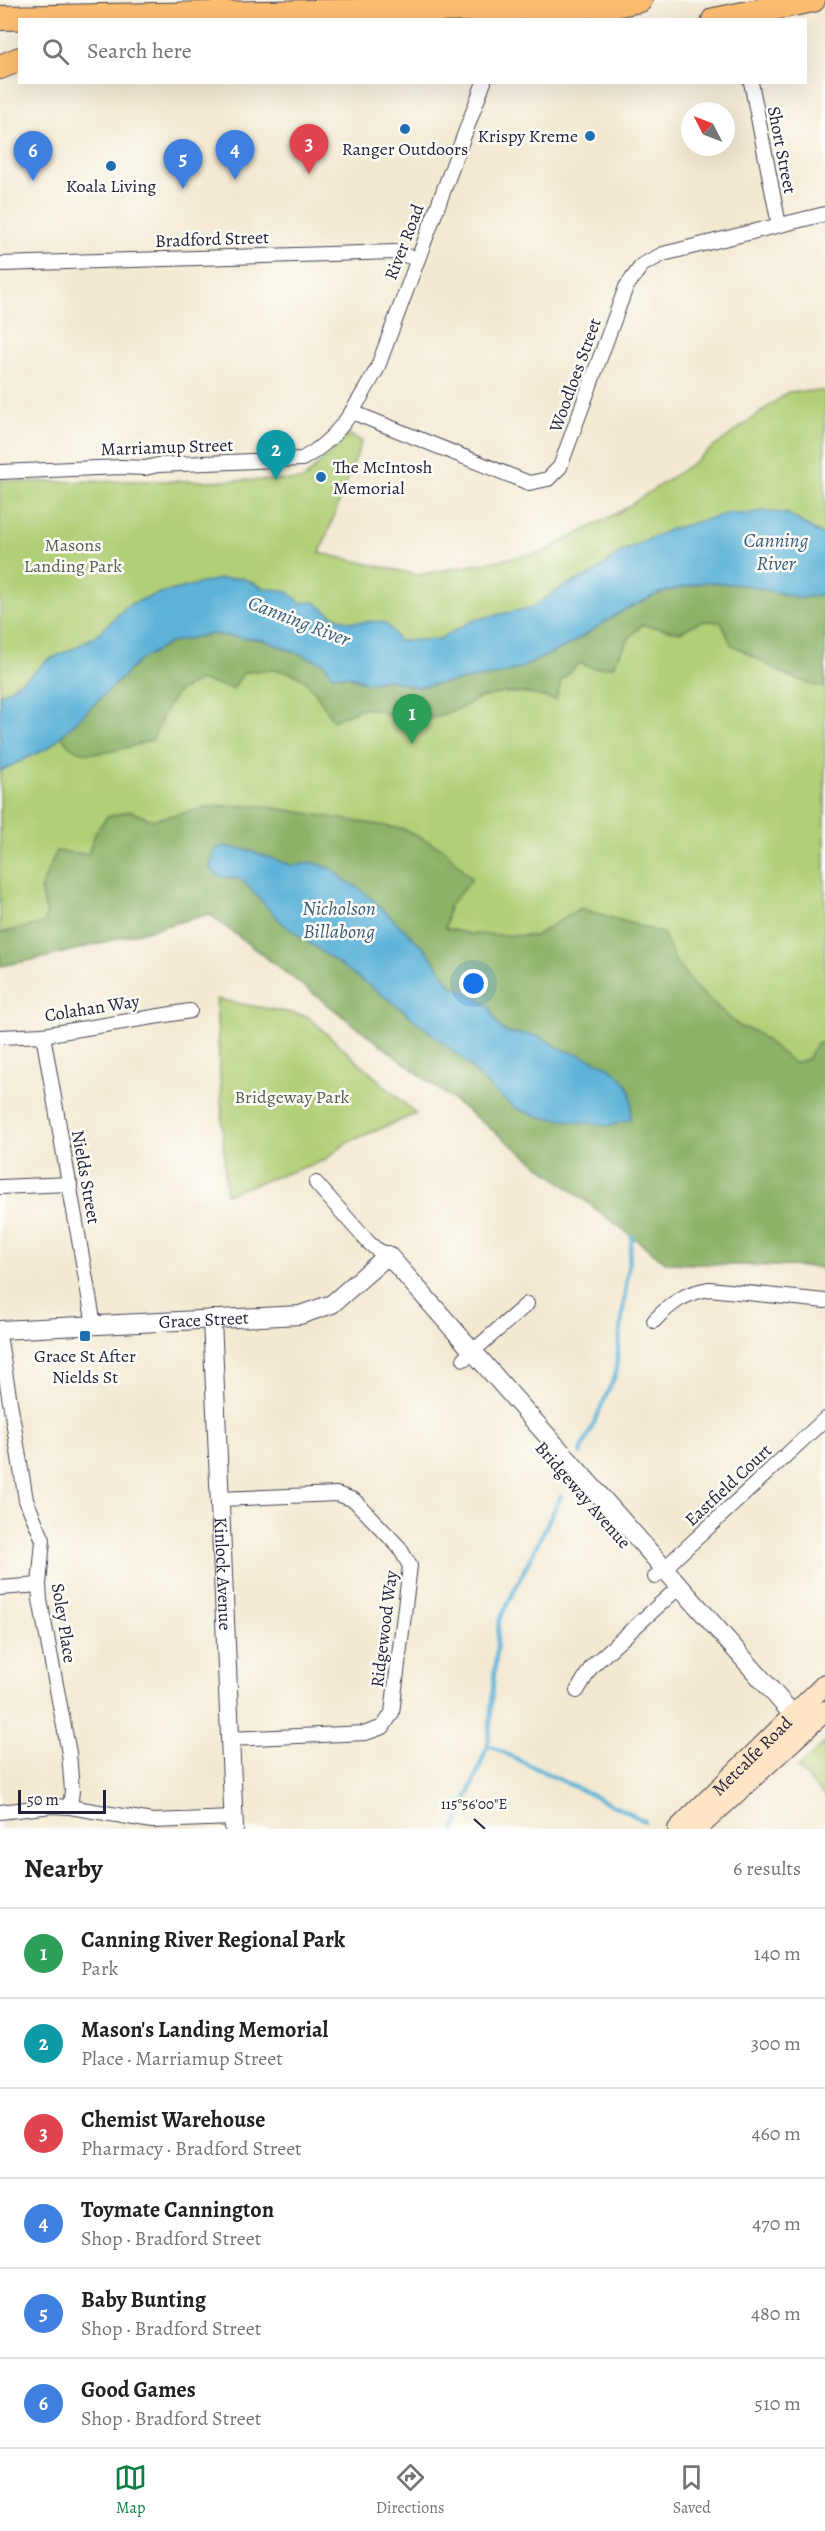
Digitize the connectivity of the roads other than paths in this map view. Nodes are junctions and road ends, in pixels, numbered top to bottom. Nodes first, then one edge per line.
1 (640, 0) edge
2 (813, 0) edge
3 (0, 3) edge
4 (478, 4) edge
5 (503, 4) edge
6 (738, 17) edge
7 (0, 18) edge
8 (27, 18) junction
9 (18, 50) edge
10 (0, 51) edge
11 (18, 60) edge
12 (0, 67) edge
13 (483, 84) edge
14 (751, 84) edge
15 (825, 214) edge
16 (779, 225) junction
17 (417, 259) junction
18 (2, 263) edge
19 (352, 412) junction
20 (0, 472) edge
21 (190, 1011) dead end
22 (43, 1035) junction
23 (0, 1037) edge
24 (316, 1183) dead end
25 (70, 1184) junction
26 (0, 1187) edge
27 (381, 1256) junction
28 (825, 1301) edge
29 (527, 1304) dead end
30 (212, 1319) junction
31 (654, 1321) dead end
32 (94, 1325) junction
33 (0, 1330) edge
34 (0, 1341) edge
35 (468, 1355) junction
36 (825, 1419) edge
37 (220, 1499) junction
38 (660, 1573) junction
39 (39, 1585) junction
40 (0, 1588) edge
41 (675, 1591) junction
42 (825, 1684) edge
43 (577, 1691) dead end
44 (825, 1711) edge
45 (795, 1726) junction
46 (230, 1739) junction
47 (70, 1807) junction
48 (0, 1812) edge
49 (234, 1824) edge
50 (152, 1825) edge
51 (678, 1829) edge
52 (697, 1829) edge

1 - 5 highway
2 - 6 highway
3 - 8 highway
4 - 5 highway
4 - 8 highway
7 - 8 highway
9 - 10 highway
11 - 12 highway
13 - 17 street, River Road
14 - 16 street, Short Street
15 - 16 street, Woodloes Street
16 - 19 street, Woodloes Street
17 - 18 street, Bradford Street
17 - 19 street, River Road
19 - 20 street, Marriamup Street
21 - 22 street, Colahan Way
22 - 23 street, Colahan Way
22 - 25 street, Nields Street
24 - 27 street, Bridgeway Avenue
25 - 26 street
25 - 32 street, Nields Street
27 - 30 street, Grace Street
27 - 35 street, Bridgeway Avenue
28 - 31 street
29 - 35 street
30 - 32 street, Grace Street
30 - 37 street, Kinlock Avenue
32 - 33 street, Grace Street
34 - 39 street, Soley Place
35 - 38 street, Bridgeway Avenue
36 - 38 street, Eastfield Court
37 - 46 street, Kinlock Avenue
37 - 46 street, Ridgewood Way
38 - 41 street, Bridgeway Avenue
39 - 40 street
39 - 47 street, Soley Place
41 - 43 street
41 - 45 street, Bridgeway Avenue
42 - 45 main road, Metcalfe Road
44 - 45 main road, Metcalfe Road
45 - 51 main road, Metcalfe Road
45 - 52 main road, Metcalfe Road
46 - 49 street, Kinlock Avenue
47 - 48 street
47 - 50 street
49 - 50 street

